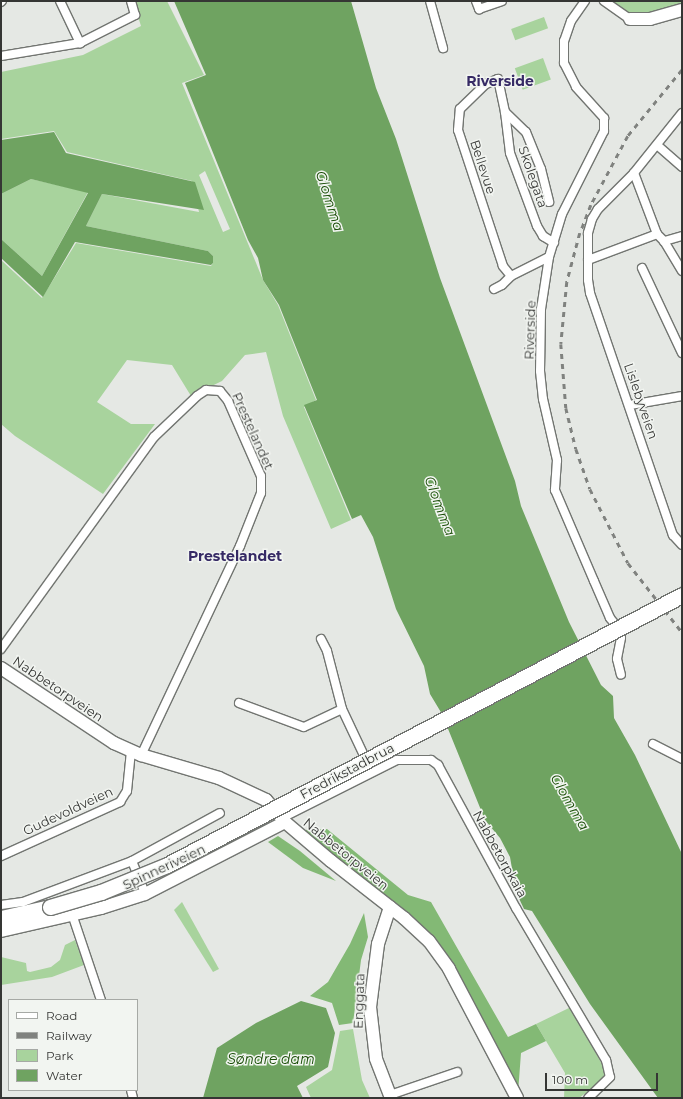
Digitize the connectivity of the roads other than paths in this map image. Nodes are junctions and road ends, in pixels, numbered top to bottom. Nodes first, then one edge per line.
1 (60, 1) edge
2 (131, 1) edge
3 (430, 1) edge
4 (476, 1) edge
5 (502, 1) edge
6 (585, 1) edge
7 (604, 1) edge
8 (682, 10) edge
9 (630, 20) joint
10 (80, 42) junction
11 (443, 48) dead end
12 (1, 56) edge
13 (498, 79) joint
14 (505, 112) junction
15 (682, 113) edge
16 (657, 145) junction
17 (682, 167) edge
18 (634, 173) junction
19 (548, 202) dead end
20 (657, 234) junction
21 (682, 236) edge
22 (664, 241) junction
23 (554, 243) junction
24 (549, 257) junction
25 (588, 260) junction
26 (642, 268) dead end
27 (682, 272) edge
28 (511, 276) junction
29 (494, 289) dead end
30 (682, 353) edge
31 (682, 396) edge
32 (630, 405) junction
33 (682, 545) edge
34 (682, 595) edge
35 (321, 640) dead end
36 (1, 649) edge
37 (1, 668) edge
38 (621, 675) dead end
39 (239, 703) dead end
40 (342, 709) junction
41 (653, 744) dead end
42 (136, 753) junction
43 (682, 759) edge
44 (372, 771) junction
45 (220, 813) dead end
46 (283, 820) junction
47 (1, 856) edge
48 (132, 861) junction
49 (145, 894) junction
50 (1, 904) edge
51 (390, 907) junction
52 (72, 914) junction
53 (1, 918) edge
54 (1, 931) edge
55 (101, 999) edge
56 (457, 1072) dead end
57 (390, 1097) edge
58 (516, 1098) edge
59 (588, 1098) edge

1 - 10 street
2 - 10 street
3 - 11 street
4 - 5 street
6 - 23 street, Riverside
7 - 9 street
8 - 9 main road
10 - 12 street
13 - 14 street, Skolegata
13 - 28 street, Bellevue
14 - 19 street, Skolegata
14 - 23 street, Skolegata
15 - 16 street, Lislebyveien
16 - 17 street
16 - 18 street, Lislebyveien
18 - 20 street
18 - 25 street, Lislebyveien
20 - 22 street
20 - 25 street
21 - 22 street
22 - 27 street
23 - 24 street, Riverside
24 - 28 street
24 - 38 street, Riverside
25 - 32 street, Lislebyveien
26 - 30 street
28 - 29 street
31 - 32 street
32 - 33 street, Lislebyveien
34 - 53 highway, Fredrikstadbrua, bridge
35 - 40 street
36 - 42 street, Prestelandet
37 - 42 main road, Nabbetorpveien
39 - 40 street
40 - 44 street
41 - 43 street
42 - 46 main road, Nabbetorpveien
42 - 47 street, Gudevoldveien
44 - 46 street, Nabbetorpkaia
44 - 59 street, Nabbetorpkaia
45 - 48 street, Spinneriveien
46 - 49 main road, Spinneriveien
46 - 51 main road, Nabbetorpveien
48 - 49 street
48 - 50 street, Spinneriveien
49 - 52 main road, Spinneriveien
51 - 57 main road, Enggata
51 - 58 main road, Nabbetorpveien
52 - 54 main road, Spinneriveien
52 - 55 street
56 - 57 street, Enggata

